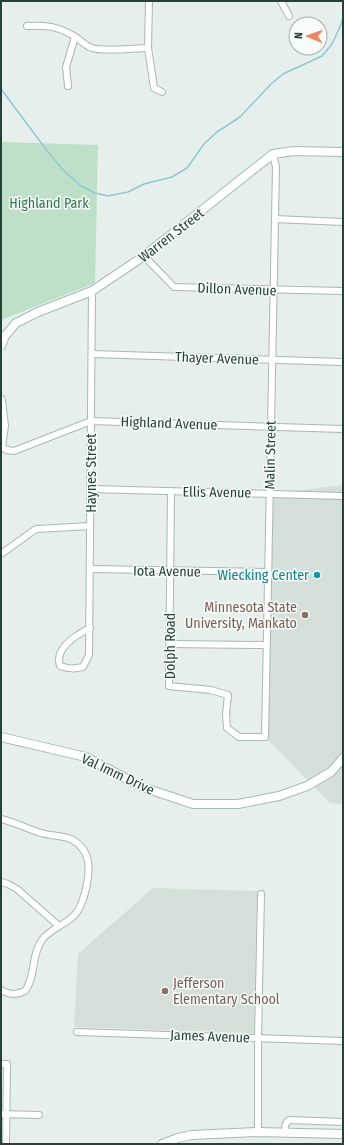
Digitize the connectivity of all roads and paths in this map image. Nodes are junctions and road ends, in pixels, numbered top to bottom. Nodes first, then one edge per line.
1 (149, 1) edge
2 (281, 1) edge
3 (289, 16) dead end
4 (27, 26) dead end
5 (75, 37) junction
6 (148, 48) junction
7 (68, 86) dead end
8 (162, 92) dead end
9 (343, 152) edge
10 (273, 154) junction
11 (275, 219) junction
12 (343, 222) edge
13 (144, 256) junction
14 (274, 290) junction
15 (92, 291) junction
16 (343, 292) edge
17 (3, 335) edge
18 (1, 346) edge
19 (92, 354) junction
20 (272, 360) junction
21 (343, 362) edge
22 (1, 400) edge
23 (91, 421) junction
24 (271, 426) junction
25 (343, 429) edge
26 (1, 447) edge
27 (91, 489) junction
28 (171, 491) junction
29 (270, 494) junction
30 (343, 496) edge
31 (90, 526) junction
32 (1, 554) edge
33 (90, 569) junction
34 (170, 571) junction
35 (268, 572) junction
36 (90, 628) junction
37 (170, 644) junction
38 (266, 645) junction
39 (1, 737) edge
40 (245, 737) joint
41 (343, 758) edge
42 (1, 819) edge
43 (1, 882) edge
44 (261, 894) dead end
45 (59, 926) junction
46 (1, 990) edge
47 (77, 1032) dead end
48 (258, 1038) junction
49 (343, 1041) edge
50 (1, 1064) edge
51 (4, 1114) edge
52 (39, 1115) dead end
53 (343, 1122) edge
54 (258, 1132) junction
55 (286, 1132) junction
56 (343, 1134) edge
57 (6, 1144) edge
58 (162, 1144) edge

1 - 6 street
2 - 3 street
4 - 5 street
5 - 6 street
5 - 7 street
6 - 8 street
9 - 10 street
10 - 11 street, Malin Street
10 - 13 street, Warren Street
11 - 12 street
11 - 14 street, Malin Street
13 - 14 street, Dillon Avenue
13 - 15 street, Warren Street
14 - 16 street, Dillon Avenue
14 - 20 street, Malin Street
15 - 17 street, Warren Street
15 - 19 street, Haynes Street
17 - 18 street
19 - 20 street, Thayer Avenue
19 - 23 street, Haynes Street
20 - 21 street, Thayer Avenue
20 - 24 street, Malin Street
22 - 26 street
23 - 24 street, Highland Avenue
23 - 26 street, Highland Avenue
23 - 27 street, Haynes Street
24 - 25 street, Highland Avenue
24 - 29 street, Malin Street
27 - 28 street, Ellis Avenue
27 - 31 street, Haynes Street
28 - 29 street, Ellis Avenue
28 - 34 street, Dolph Road
29 - 30 street, Ellis Avenue
29 - 35 street, Malin Street
31 - 32 street
31 - 33 street, Haynes Street
33 - 34 street, Iota Avenue
33 - 36 street, Haynes Street
34 - 35 street, Iota Avenue
34 - 37 street, Dolph Road
35 - 38 street, Malin Street
36 - 36 street, Haynes Street
37 - 38 street
37 - 40 street, Dolph Road
38 - 40 street, Malin Street
39 - 41 street, Val Imm Drive
42 - 45 street
43 - 45 street
44 - 48 street
45 - 46 street
47 - 48 street, James Avenue
48 - 49 street, James Avenue
48 - 54 street
50 - 51 street
51 - 52 street
51 - 57 street
53 - 55 street
54 - 55 street
54 - 58 street
55 - 56 street

